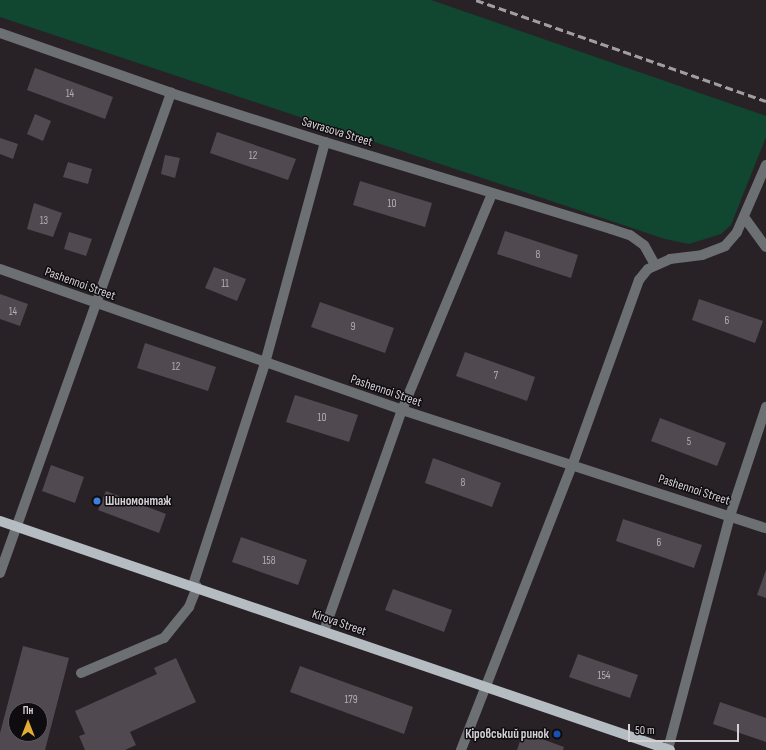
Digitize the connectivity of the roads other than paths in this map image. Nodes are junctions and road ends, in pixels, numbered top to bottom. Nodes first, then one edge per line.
1 (0, 33) edge
2 (171, 93) junction
3 (325, 142) junction
4 (766, 165) edge
5 (764, 174) edge
6 (492, 194) junction
7 (744, 218) junction
8 (766, 247) edge
9 (655, 265) junction
10 (0, 269) edge
11 (95, 303) junction
12 (265, 363) junction
13 (766, 407) edge
14 (402, 410) junction
15 (572, 466) junction
16 (730, 516) junction
17 (0, 520) edge
18 (16, 526) junction
19 (766, 528) edge
20 (0, 573) edge
21 (195, 586) junction
22 (324, 631) junction
23 (81, 673) dead end
24 (484, 686) junction
25 (460, 750) edge
26 (669, 750) edge

1 - 2 street, Savrasova Street
2 - 3 street, Savrasova Street
2 - 11 street
3 - 6 street, Savrasova Street
3 - 12 street
4 - 5 street
5 - 7 street
6 - 9 street, Savrasova Street
6 - 14 street
7 - 8 street
7 - 9 street
9 - 15 street
10 - 11 street, Pashennoi Street
11 - 12 street, Pashennoi Street
11 - 18 street
12 - 14 street, Pashennoi Street
12 - 21 street
13 - 16 street
14 - 15 street, Pashennoi Street
14 - 22 street
15 - 16 street, Pashennoi Street
15 - 24 street
16 - 19 street, Pashennoi Street
16 - 26 street
17 - 18 main road, Kirova Street
18 - 20 street
18 - 21 main road, Kirova Street
21 - 22 main road, Kirova Street
21 - 23 street
22 - 24 main road, Kirova Street
24 - 25 street
24 - 26 main road, Kirova Street

